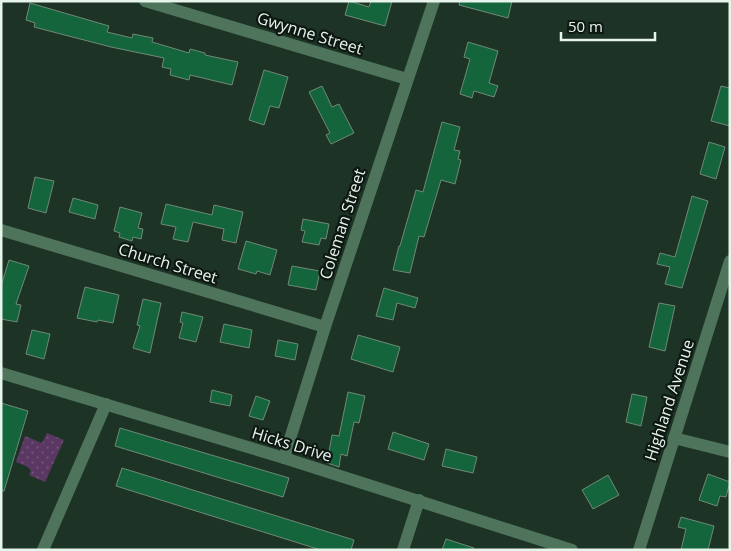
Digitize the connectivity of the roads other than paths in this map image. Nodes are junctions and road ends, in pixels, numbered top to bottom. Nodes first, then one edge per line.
1 (145, 1) edge
2 (434, 1) edge
3 (408, 79) junction
4 (1, 230) edge
5 (730, 261) edge
6 (325, 327) junction
7 (1, 372) edge
8 (106, 404) junction
9 (674, 438) junction
10 (730, 452) edge
11 (284, 458) junction
12 (419, 500) junction
13 (43, 550) edge
14 (403, 550) edge
15 (572, 550) edge
16 (639, 550) edge

1 - 3 street, Gwynne Street
2 - 3 street, Coleman Street
3 - 6 street, Coleman Street
4 - 6 street, Church Street
5 - 9 street, Highland Avenue
6 - 11 street, Coleman Street
7 - 8 street, Hicks Drive
8 - 11 street, Hicks Drive
8 - 13 street
9 - 10 street
9 - 16 street, Highland Avenue
11 - 12 street, Hicks Drive
12 - 14 street
12 - 15 street, Hicks Drive

